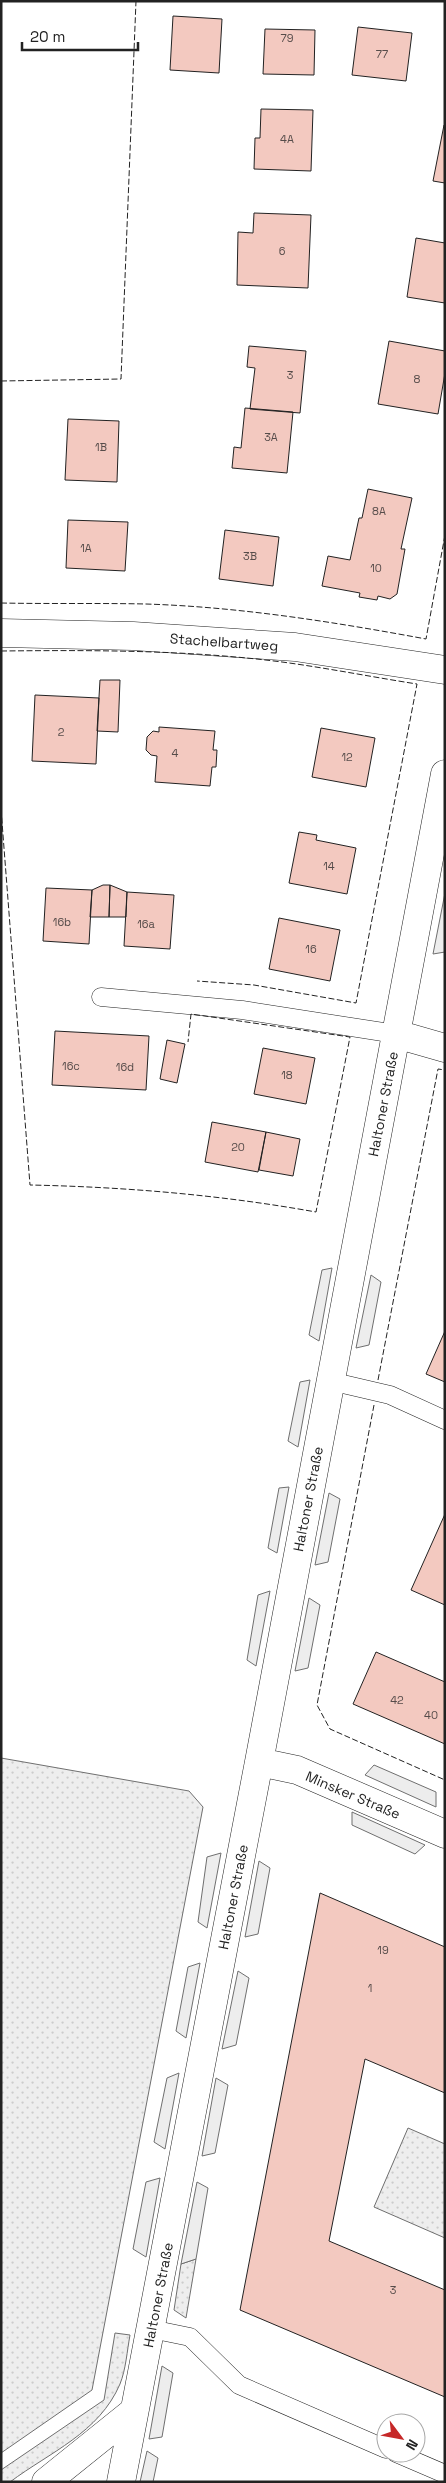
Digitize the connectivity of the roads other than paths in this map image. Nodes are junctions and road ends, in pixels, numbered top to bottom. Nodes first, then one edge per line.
1 (1, 633) edge
2 (445, 670) edge
3 (445, 774) edge
4 (101, 997) dead end
5 (396, 1034) junction
6 (445, 1048) edge
7 (330, 1381) junction
8 (445, 1420) edge
9 (259, 1762) junction
10 (445, 1834) edge
11 (152, 2329) junction
12 (133, 2412) junction
13 (376, 2445) edge
14 (419, 2463) edge
15 (445, 2474) edge
16 (46, 2482) edge
17 (121, 2482) edge

1 - 2 street, Stachelbartweg
3 - 5 street, Haltoner Straße
4 - 5 lane, Haltoner Straße
5 - 6 street
5 - 7 street, Haltoner Straße
7 - 8 lane
7 - 9 street, Haltoner Straße
9 - 10 street, Minsker Straße
9 - 11 street, Haltoner Straße
11 - 12 street, Haltoner Straße
11 - 13 lane
12 - 16 street
12 - 17 street, Haltoner Straße
14 - 15 lane

